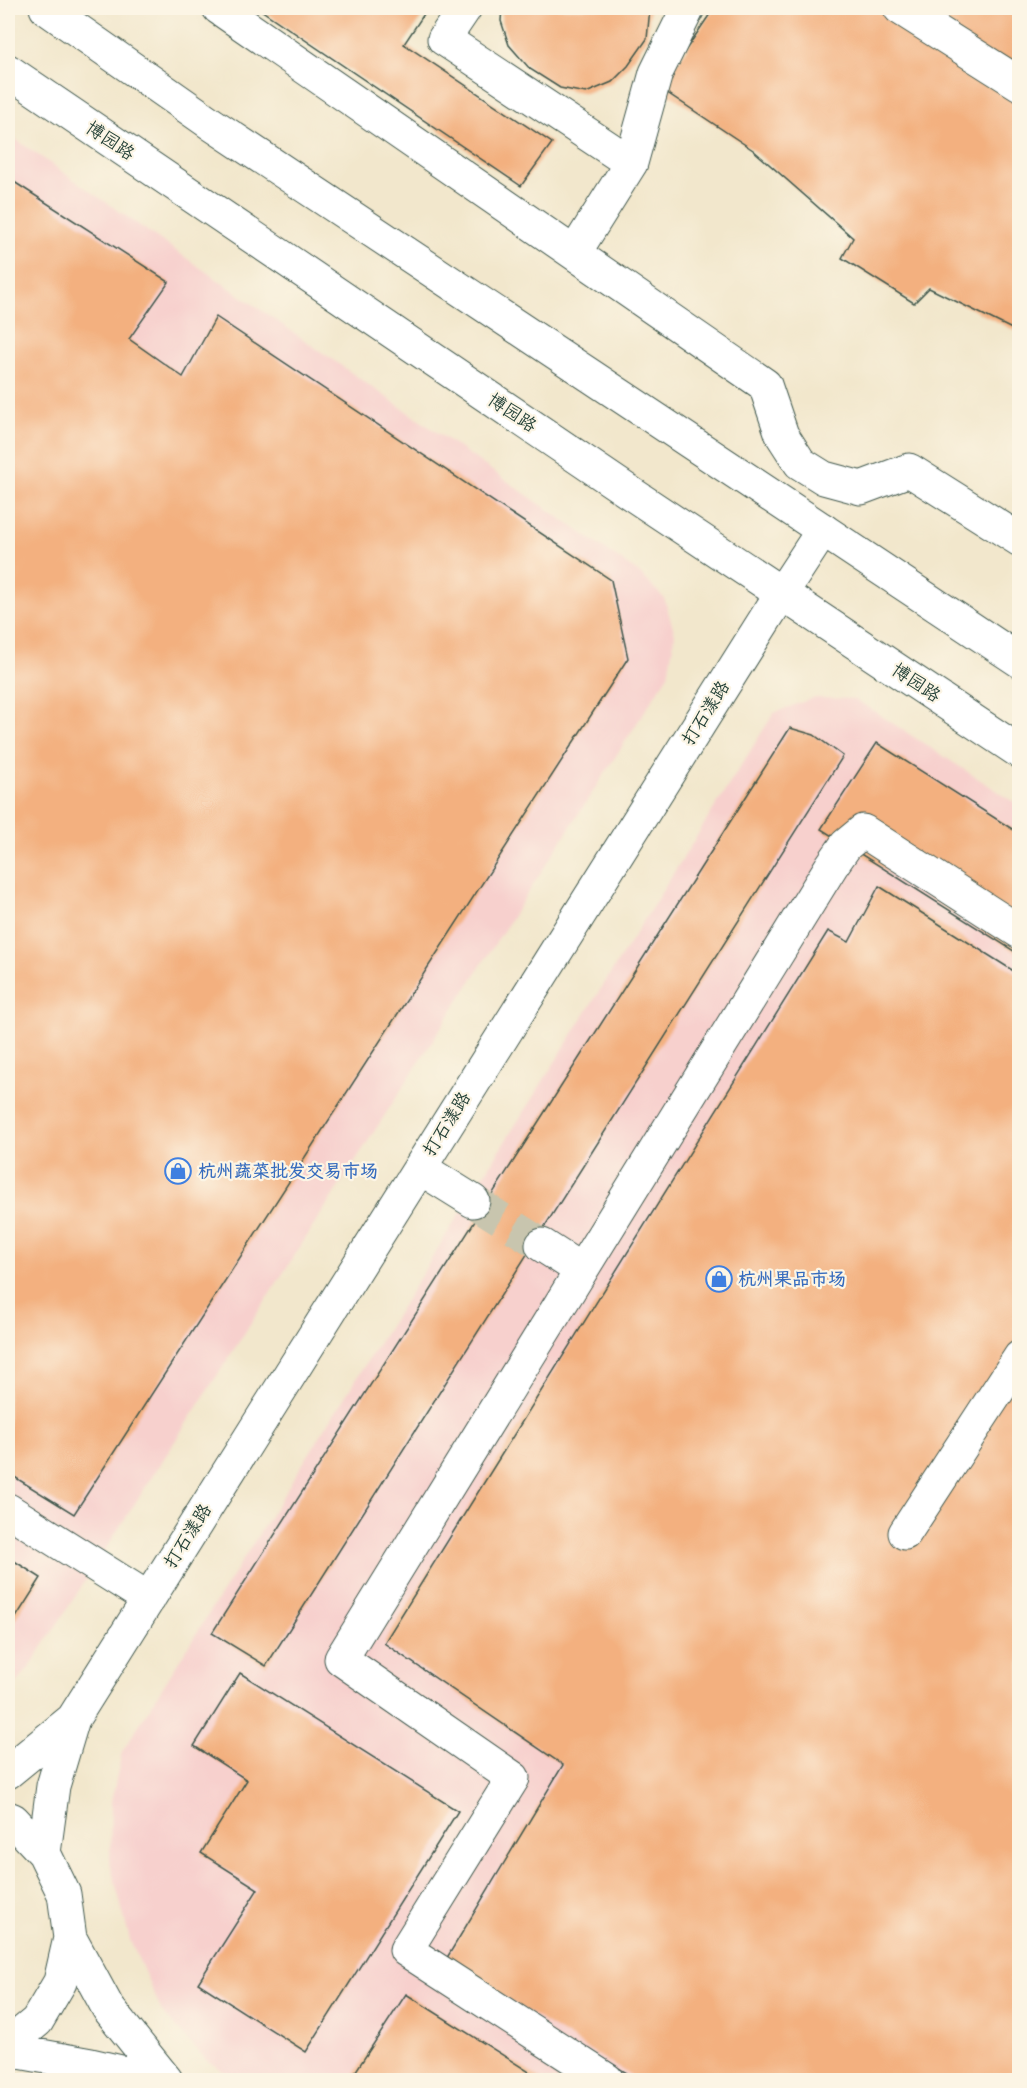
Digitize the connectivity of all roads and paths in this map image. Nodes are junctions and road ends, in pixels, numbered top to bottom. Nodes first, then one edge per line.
1 (46, 8) edge
2 (219, 8) edge
3 (465, 8) edge
4 (688, 8) edge
5 (900, 8) edge
6 (8, 71) edge
7 (1020, 84) edge
8 (631, 163) junction
9 (575, 252) junction
10 (800, 463) junction
11 (786, 506) junction
12 (823, 530) junction
13 (1020, 540) edge
14 (781, 594) junction
15 (1020, 661) edge
16 (1020, 752) edge
17 (1020, 932) edge
18 (420, 1167) junction
19 (472, 1201) tunnel mouth
20 (542, 1245) tunnel mouth
21 (581, 1270) junction
22 (1020, 1357) edge
23 (8, 1510) edge
24 (905, 1533) dead end
25 (149, 1599) junction
26 (73, 1719) junction
27 (8, 1772) edge
28 (8, 1818) edge
29 (44, 1853) junction
30 (70, 1938) junction
31 (8, 2045) edge
32 (8, 2050) edge
33 (156, 2080) edge
34 (166, 2080) edge
35 (607, 2080) edge

1 - 11 street
2 - 9 street
3 - 8 street
4 - 8 street
5 - 7 street
6 - 14 street, 博园路
8 - 9 street
9 - 10 street
10 - 11 street
10 - 13 street
11 - 12 street
12 - 14 street, 打石漾路
12 - 15 street
14 - 16 street, 博园路
14 - 18 street, 打石漾路
17 - 21 street
18 - 19 street
18 - 25 street, 打石漾路
20 - 21 street
21 - 35 street
22 - 24 street
23 - 25 street
25 - 26 street, 打石漾路
26 - 27 street
26 - 29 street
28 - 29 street
29 - 30 street
30 - 31 street
30 - 34 street
32 - 33 street

